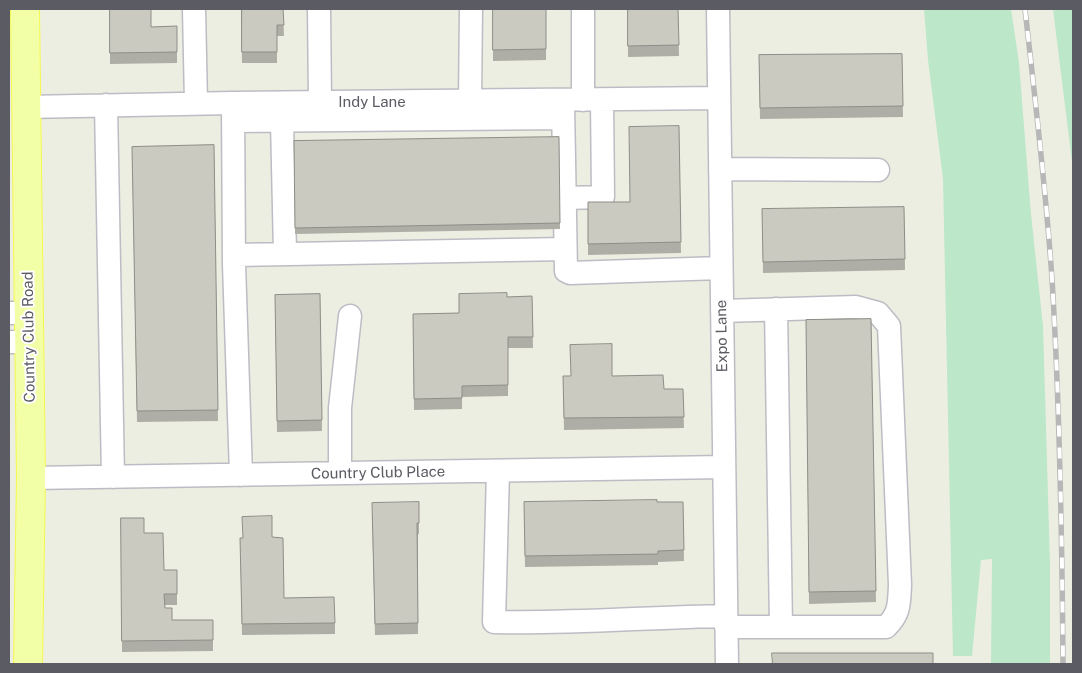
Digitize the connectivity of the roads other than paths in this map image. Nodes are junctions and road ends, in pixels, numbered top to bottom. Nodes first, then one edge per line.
1 (194, 9) edge
2 (319, 9) edge
3 (471, 9) edge
4 (583, 9) edge
5 (718, 9) edge
6 (19, 24) edge
7 (719, 98) junction
8 (470, 101) junction
9 (320, 102) junction
10 (196, 104) junction
11 (578, 104) junction
12 (106, 105) junction
13 (26, 107) junction
14 (233, 112) junction
15 (282, 121) junction
16 (720, 169) junction
17 (878, 170) dead end
18 (565, 198) junction
19 (565, 250) junction
20 (285, 253) junction
21 (234, 255) junction
22 (721, 268) junction
23 (776, 309) junction
24 (722, 311) junction
25 (18, 313) edge
26 (350, 316) dead end
27 (19, 342) edge
28 (724, 467) junction
29 (498, 471) junction
30 (340, 474) junction
31 (241, 475) junction
32 (113, 477) junction
33 (31, 478) junction
34 (726, 621) junction
35 (781, 627) junction
36 (28, 664) edge
37 (727, 664) edge

1 - 10 street
2 - 9 street
3 - 8 street
4 - 11 street
5 - 7 street, Expo Lane
6 - 13 main road, Country Club Road
7 - 11 street, Indy Lane
7 - 16 street, Expo Lane
8 - 9 street, Indy Lane
8 - 11 street, Indy Lane
9 - 14 street, Indy Lane
10 - 12 street, Indy Lane
10 - 14 street, Indy Lane
11 - 15 street
11 - 18 street
11 - 18 street
12 - 13 street, Indy Lane
12 - 32 street
13 - 25 main road, Country Club Road
14 - 15 street
14 - 21 street
15 - 20 street
16 - 17 street
16 - 22 street, Expo Lane
18 - 19 street
19 - 20 street
19 - 22 street
20 - 21 street
21 - 31 street
22 - 24 street, Expo Lane
23 - 24 street
23 - 35 street
23 - 35 street
24 - 28 street, Expo Lane
25 - 27 main road, Country Club Road
26 - 30 street
27 - 33 main road, Country Club Road
28 - 29 street, Country Club Place
28 - 34 street, Expo Lane
29 - 30 street, Country Club Place
29 - 34 street
30 - 31 street, Country Club Place
31 - 32 street, Country Club Place
32 - 33 street, Country Club Place
33 - 36 main road, Country Club Road
34 - 35 street
34 - 37 street, Expo Lane

